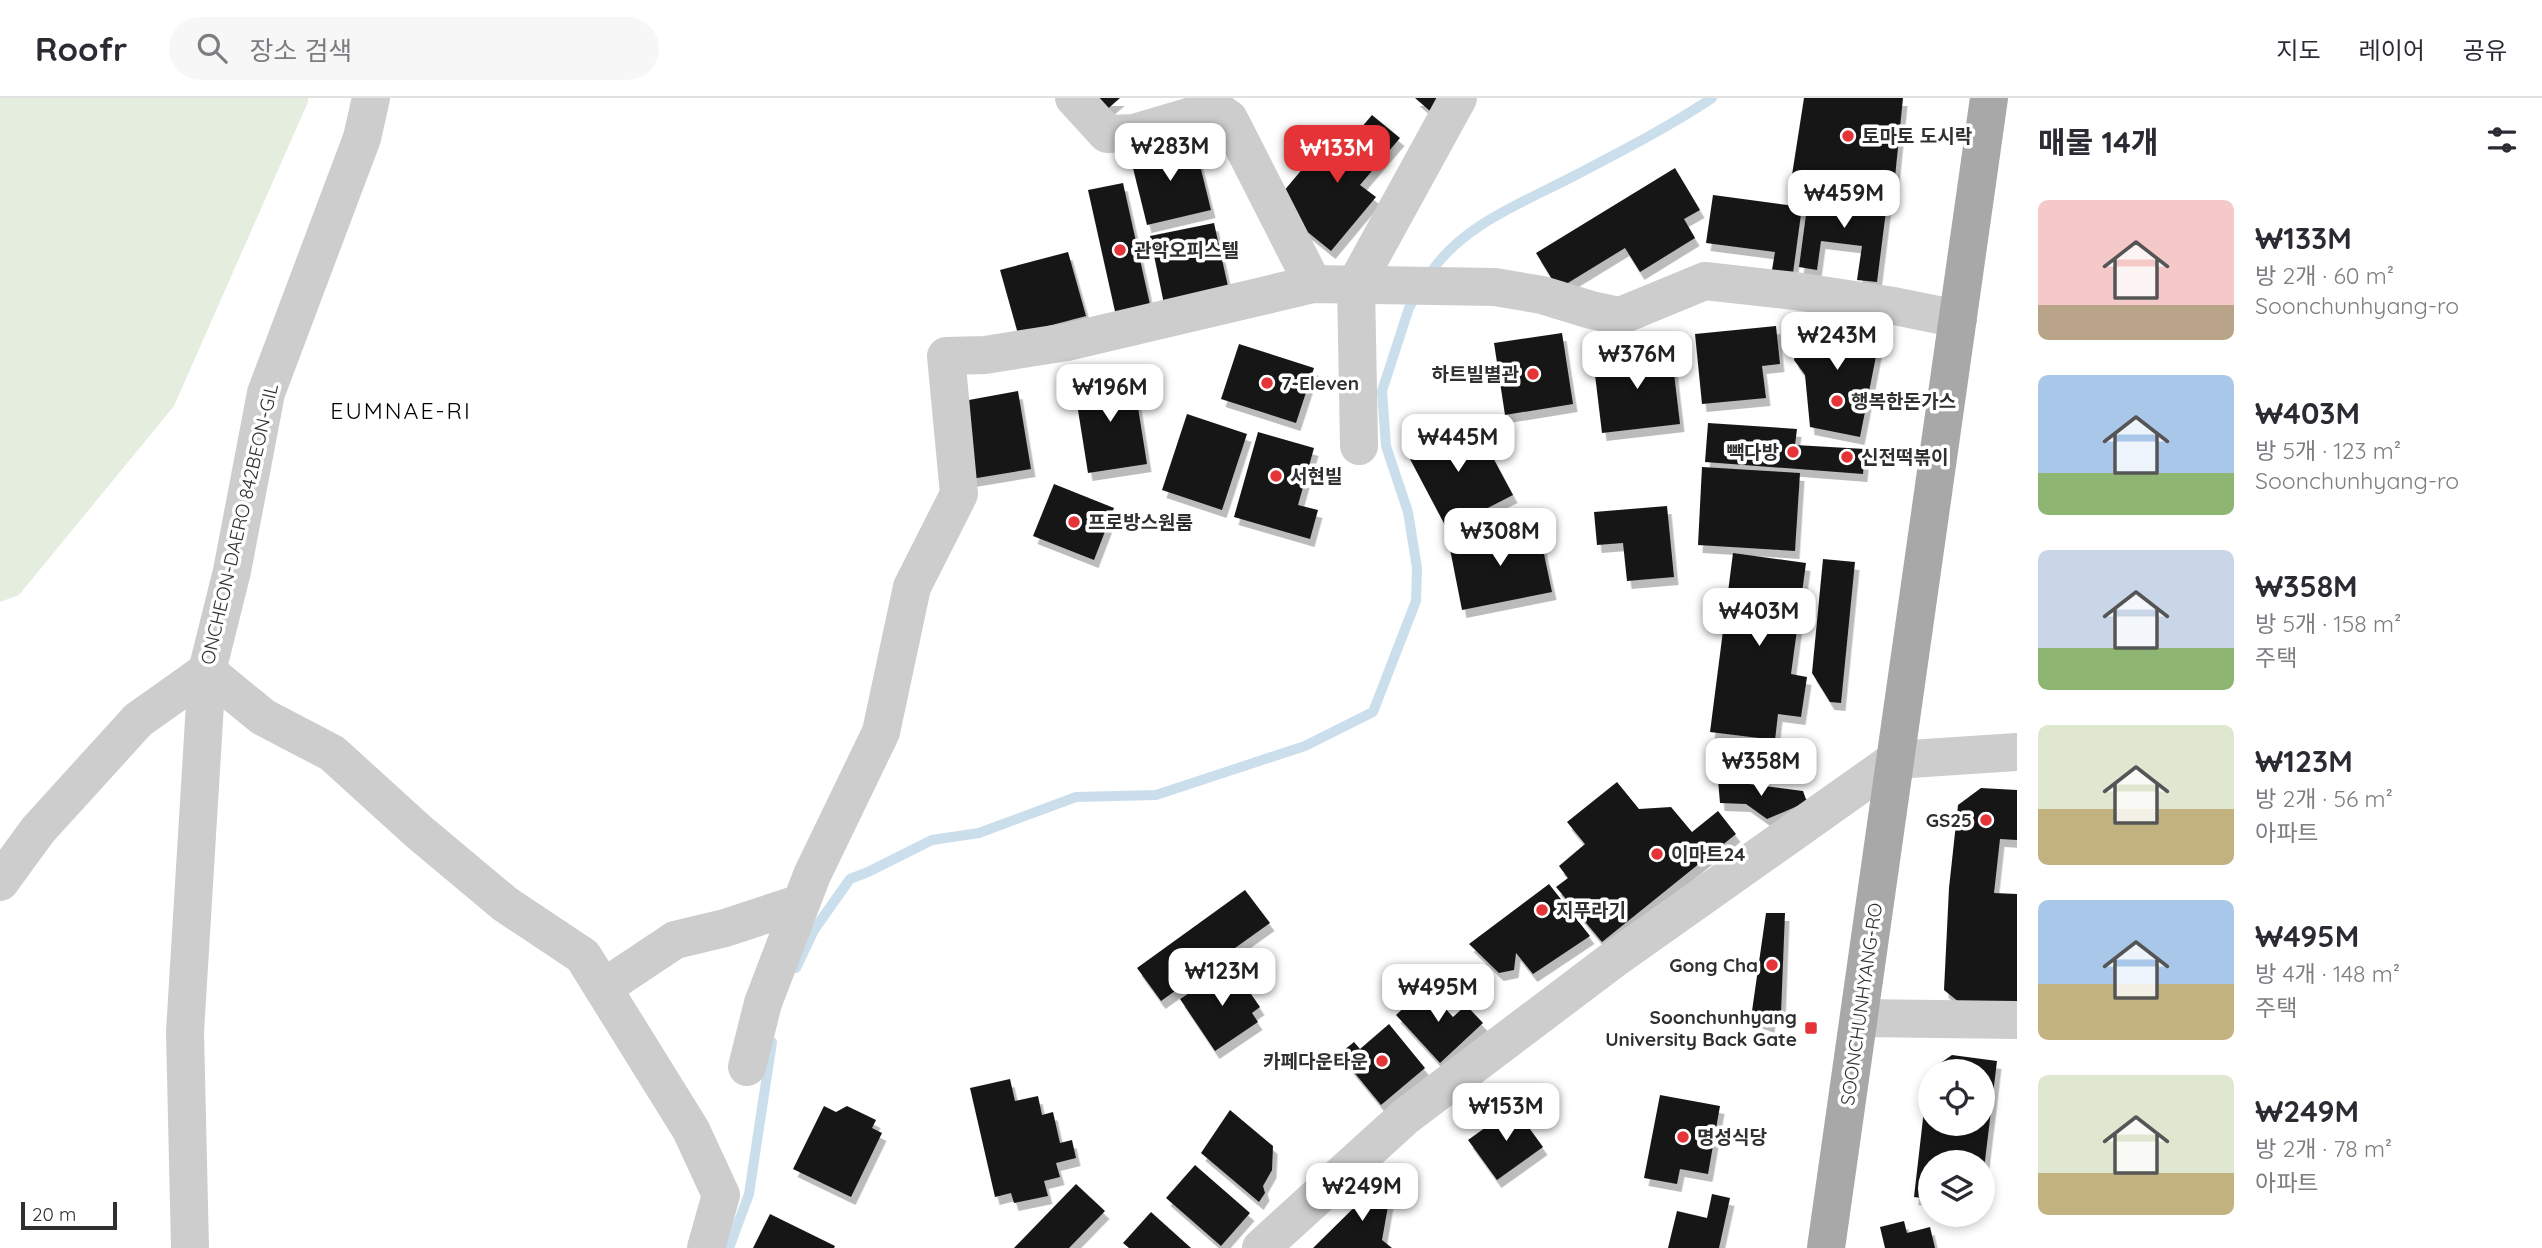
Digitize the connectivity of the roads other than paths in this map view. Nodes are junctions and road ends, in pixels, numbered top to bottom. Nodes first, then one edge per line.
1 (370, 98) edge
2 (1074, 98) edge
3 (1458, 98) edge
4 (1989, 98) edge
5 (1313, 284) junction
6 (1356, 284) junction
7 (1958, 319) junction
8 (1359, 446) dead end
9 (207, 671) junction
10 (2017, 751) edge
11 (1895, 760) junction
12 (0, 882) edge
13 (801, 903) junction
14 (603, 988) junction
15 (1859, 1018) junction
16 (2017, 1020) edge
17 (747, 1067) dead end
18 (190, 1248) edge
19 (706, 1248) edge
20 (1261, 1248) edge
21 (1826, 1248) edge

1 - 9 street, ONCHEON-DAERO 842BEON-GIL
2 - 5 street
3 - 6 street
4 - 7 main road, SOONCHUNHYANG-RO
5 - 6 street
5 - 13 street
6 - 7 street
6 - 8 street
7 - 11 main road, SOONCHUNHYANG-RO
9 - 12 street, ONCHEON-DAERO 842BEON-GIL
9 - 14 street
9 - 18 street
10 - 11 street
11 - 15 main road, SOONCHUNHYANG-RO
11 - 20 street
13 - 14 street
13 - 17 street
14 - 19 street
15 - 16 street
15 - 21 main road, SOONCHUNHYANG-RO

